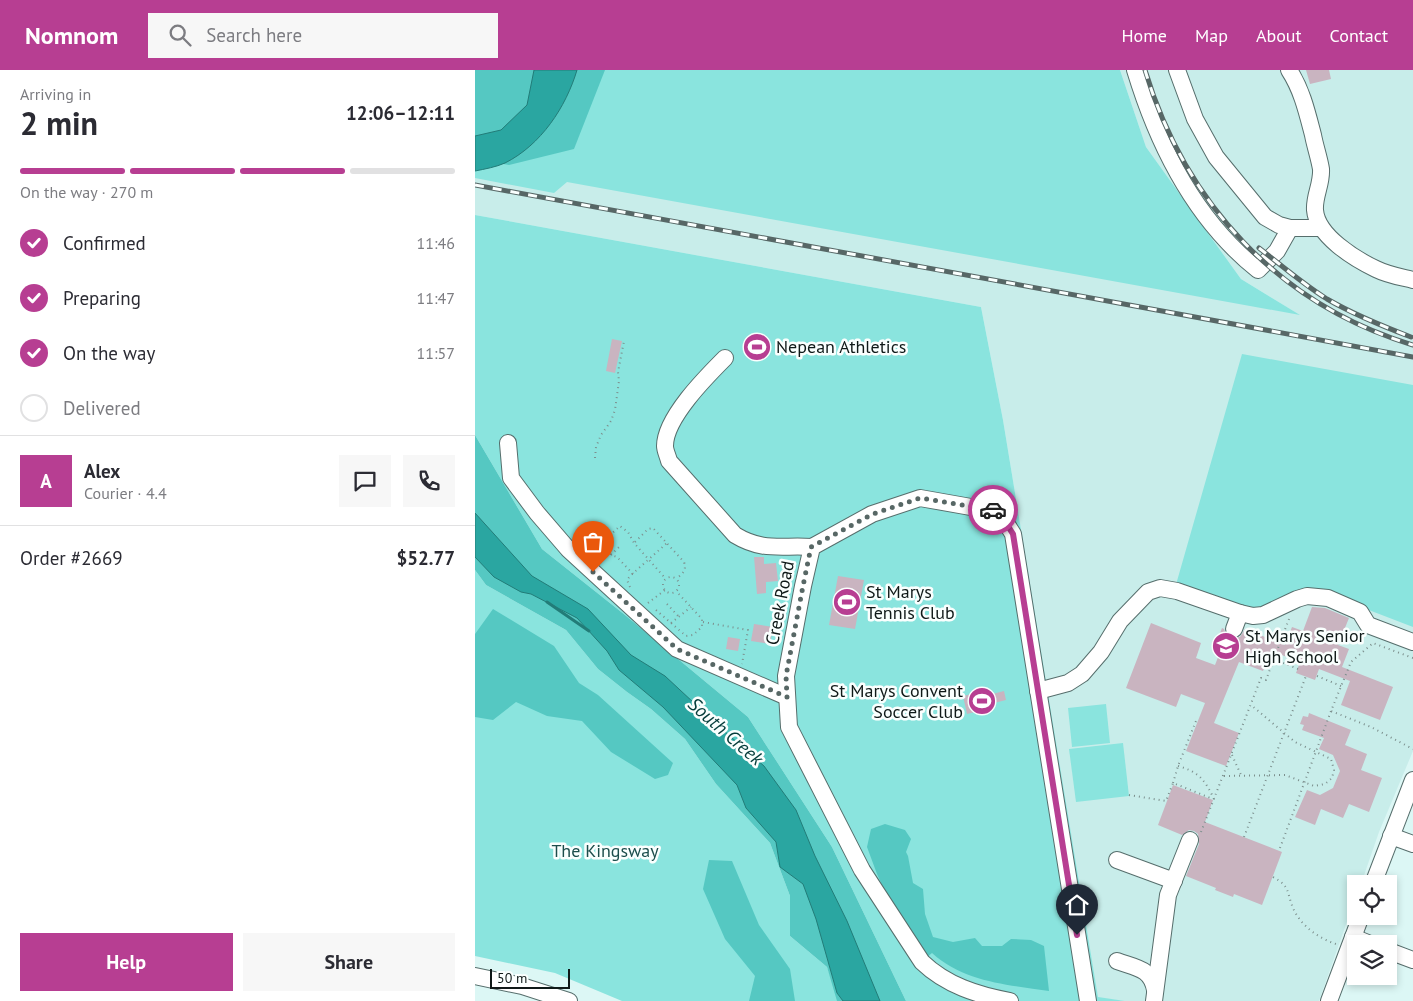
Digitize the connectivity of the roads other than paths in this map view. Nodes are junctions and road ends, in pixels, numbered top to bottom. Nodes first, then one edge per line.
1 (1135, 70) edge
2 (1177, 70) edge
3 (1293, 74) edge
4 (1290, 228) junction
5 (1321, 228) junction
6 (1413, 280) edge
7 (725, 358) dead end
8 (508, 443) dead end
9 (811, 547) junction
10 (1240, 613) junction
11 (1234, 629) dead end
12 (1413, 642) edge
13 (1037, 691) junction
14 (787, 697) junction
15 (1413, 780) edge
16 (1196, 836) road end
17 (1391, 836) junction
18 (1413, 844) edge
19 (1117, 860) dead end
20 (1376, 875) edge
21 (1174, 880) junction
22 (1347, 954) edge
23 (1397, 954) edge
24 (1413, 960) edge
25 (1117, 961) dead end
26 (475, 976) edge
27 (1154, 997) edge
28 (569, 1001) edge
29 (1010, 1001) edge
30 (1088, 1001) edge
31 (1329, 1001) edge

1 - 4 street
2 - 4 street
3 - 5 street
4 - 5 street
5 - 6 street
7 - 9 street
8 - 14 street
9 - 13 street, Creek Road
9 - 14 street, Creek Road
10 - 11 street
10 - 12 street
10 - 13 street
13 - 30 street, Creek Road
14 - 29 street, Creek Road
15 - 17 street
16 - 21 street
17 - 18 street
17 - 20 street
19 - 21 street
21 - 27 street
22 - 31 street
23 - 24 street
25 - 27 street
26 - 28 street

